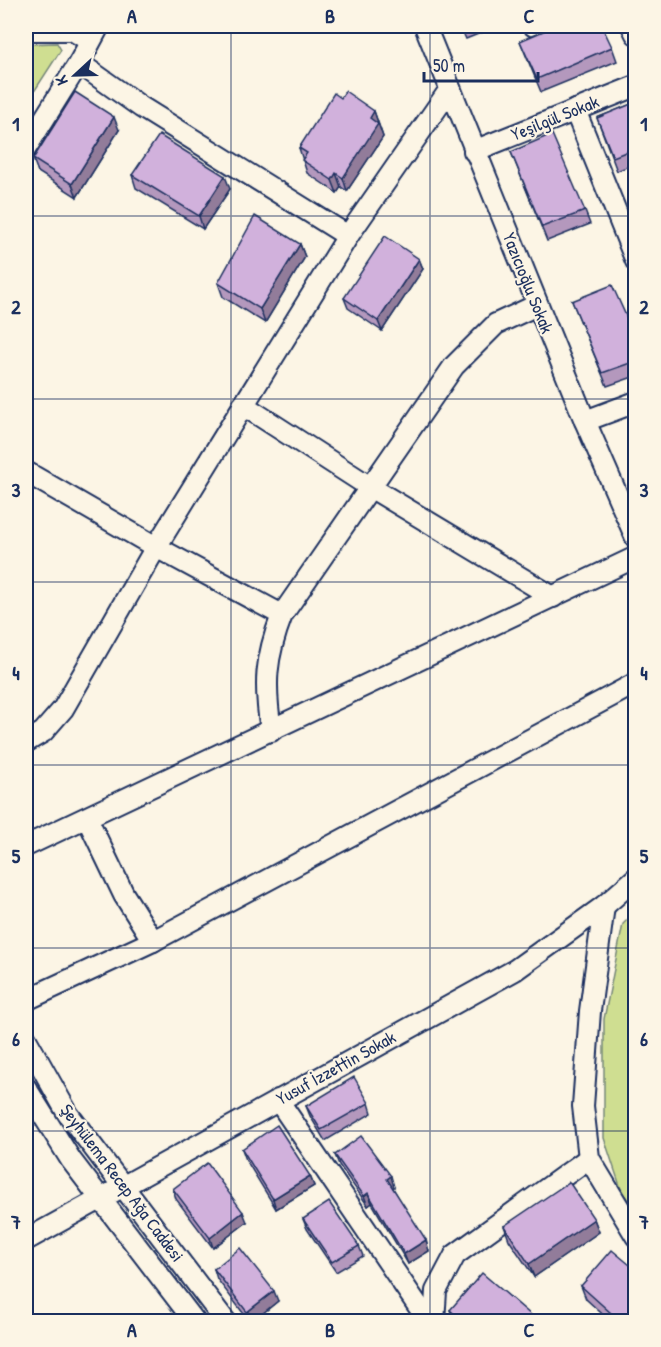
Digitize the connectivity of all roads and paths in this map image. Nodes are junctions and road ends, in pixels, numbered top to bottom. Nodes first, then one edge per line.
1 (425, 26) edge
2 (632, 26) edge
3 (26, 30) edge
4 (94, 33) edge
5 (636, 34) edge
6 (79, 63) junction
7 (636, 86) edge
8 (450, 89) junction
9 (575, 110) junction
10 (26, 148) edge
11 (474, 151) junction
12 (348, 236) junction
13 (636, 261) edge
14 (537, 305) junction
15 (636, 402) edge
16 (243, 405) junction
17 (585, 421) junction
18 (26, 472) edge
19 (370, 487) junction
20 (636, 538) edge
21 (156, 547) junction
22 (636, 557) edge
23 (553, 597) junction
24 (282, 615) junction
25 (636, 683) edge
26 (271, 731) junction
27 (26, 742) edge
28 (87, 818) junction
29 (26, 846) edge
30 (636, 878) edge
31 (604, 906) junction
32 (153, 941) junction
33 (26, 1000) edge
34 (26, 1039) edge
35 (26, 1088) edge
36 (278, 1100) junction
37 (33, 1106) edge
38 (589, 1158) junction
39 (124, 1187) junction
40 (101, 1200) junction
41 (636, 1236) edge
42 (26, 1240) edge
43 (195, 1322) edge
44 (226, 1322) edge
45 (429, 1322) edge
46 (434, 1322) edge

1 - 8 street, Yazıcıoğlu Sokak
2 - 5 street
3 - 4 street
4 - 6 street
6 - 10 street
6 - 12 street
7 - 9 street, Yeşilgül Sokak
8 - 11 street, Yazıcıoğlu Sokak
8 - 12 street
9 - 11 street, Yeşilgül Sokak
9 - 13 street
11 - 14 street, Yazıcıoğlu Sokak
12 - 16 street
14 - 17 street, Yazıcıoğlu Sokak
14 - 19 street
15 - 17 street
16 - 19 street
16 - 21 street
17 - 20 street, Yazıcıoğlu Sokak
18 - 21 street
19 - 23 street
19 - 24 street
21 - 24 street
21 - 27 street
22 - 23 street
23 - 26 street
24 - 26 street
25 - 32 street
26 - 28 street
28 - 29 street
28 - 32 street
30 - 31 street, Yusuf İzzettin Sokak
31 - 36 street, Yusuf İzzettin Sokak
31 - 38 street
32 - 33 street
34 - 39 street, Şeyhülema Recep Ağa Caddesi
35 - 37 street, Şeyhülema Recep Ağa Caddesi
36 - 39 street, Yusuf İzzettin Sokak
36 - 45 street
37 - 40 street, Şeyhülema Recep Ağa Caddesi
38 - 41 street
38 - 46 street
39 - 40 street, Yusuf İzzettin Sokak
39 - 44 street, Şeyhülema Recep Ağa Caddesi
40 - 42 street, Yusuf İzzettin Sokak
40 - 43 street, Şeyhülema Recep Ağa Caddesi

